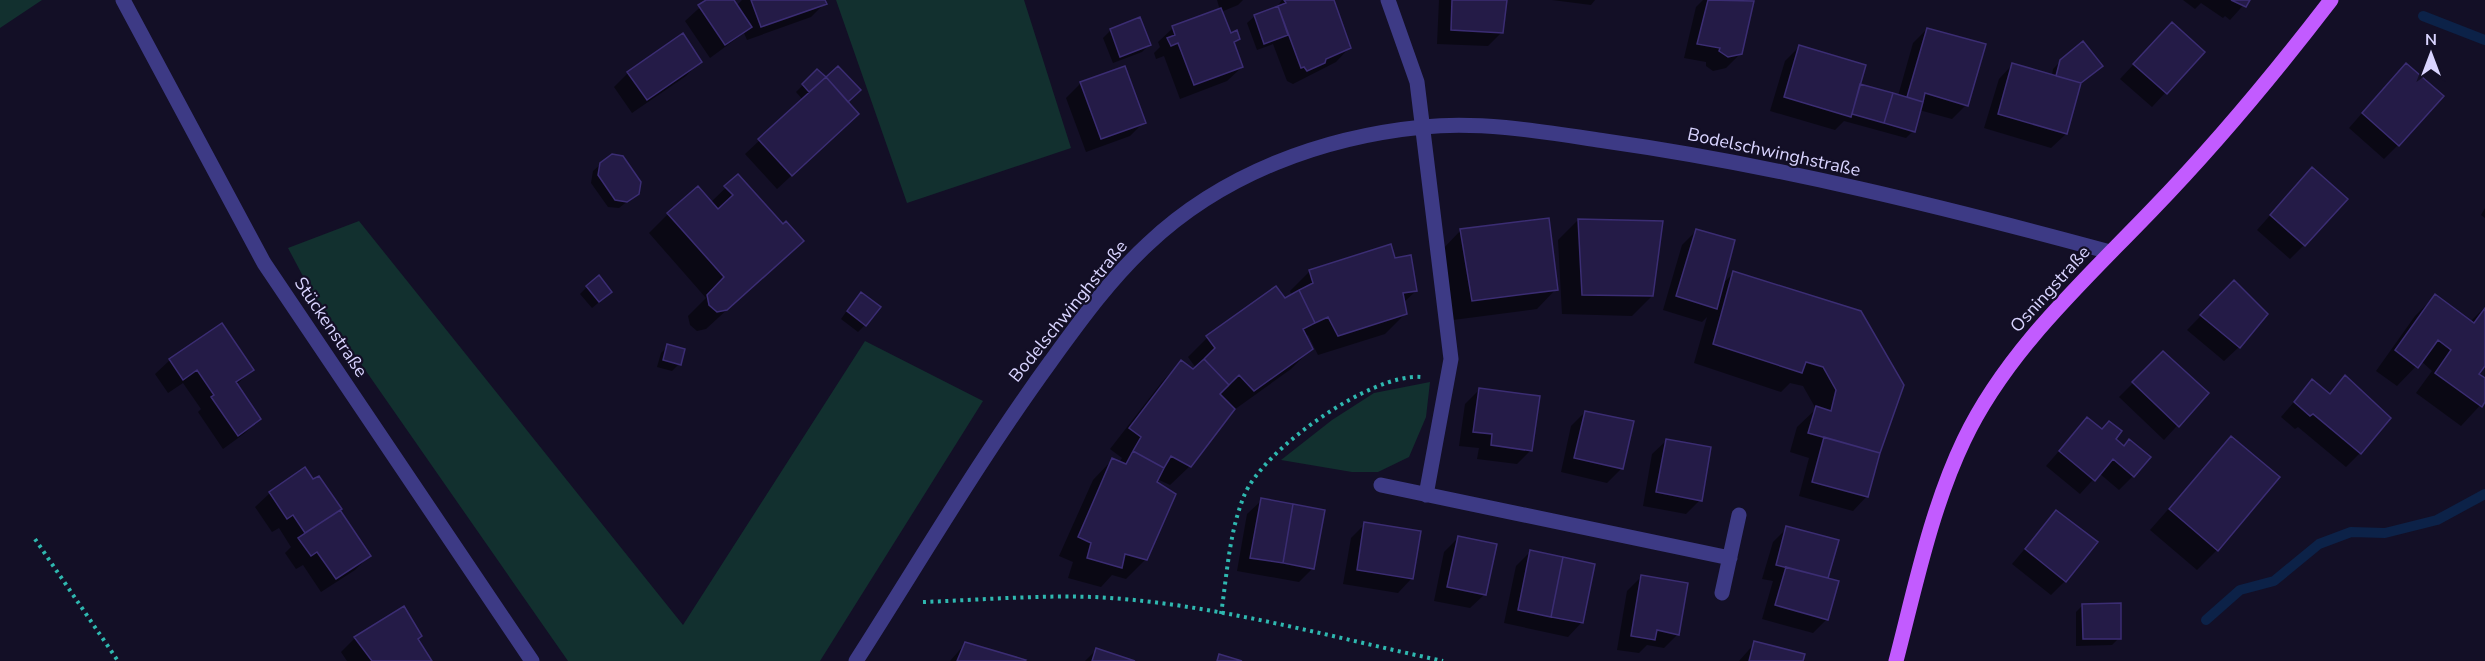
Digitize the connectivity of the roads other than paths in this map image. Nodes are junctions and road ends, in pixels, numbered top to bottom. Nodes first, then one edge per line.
1 (123, 0) edge
2 (1388, 0) edge
3 (2331, 0) edge
4 (1423, 127) junction
5 (2110, 252) junction
6 (1381, 485) dead end
7 (1426, 495) junction
8 (1739, 515) dead end
9 (1730, 558) junction
10 (1722, 593) dead end
11 (532, 661) edge
12 (856, 661) edge
13 (1896, 661) edge

1 - 11 street, Stückenstraße
2 - 4 street
3 - 5 main road, Osningstraße
4 - 5 street, Bodelschwinghstraße
4 - 7 street
4 - 12 street, Bodelschwinghstraße
5 - 13 main road, Osningstraße
6 - 7 street
7 - 9 street
8 - 9 street
9 - 10 street

